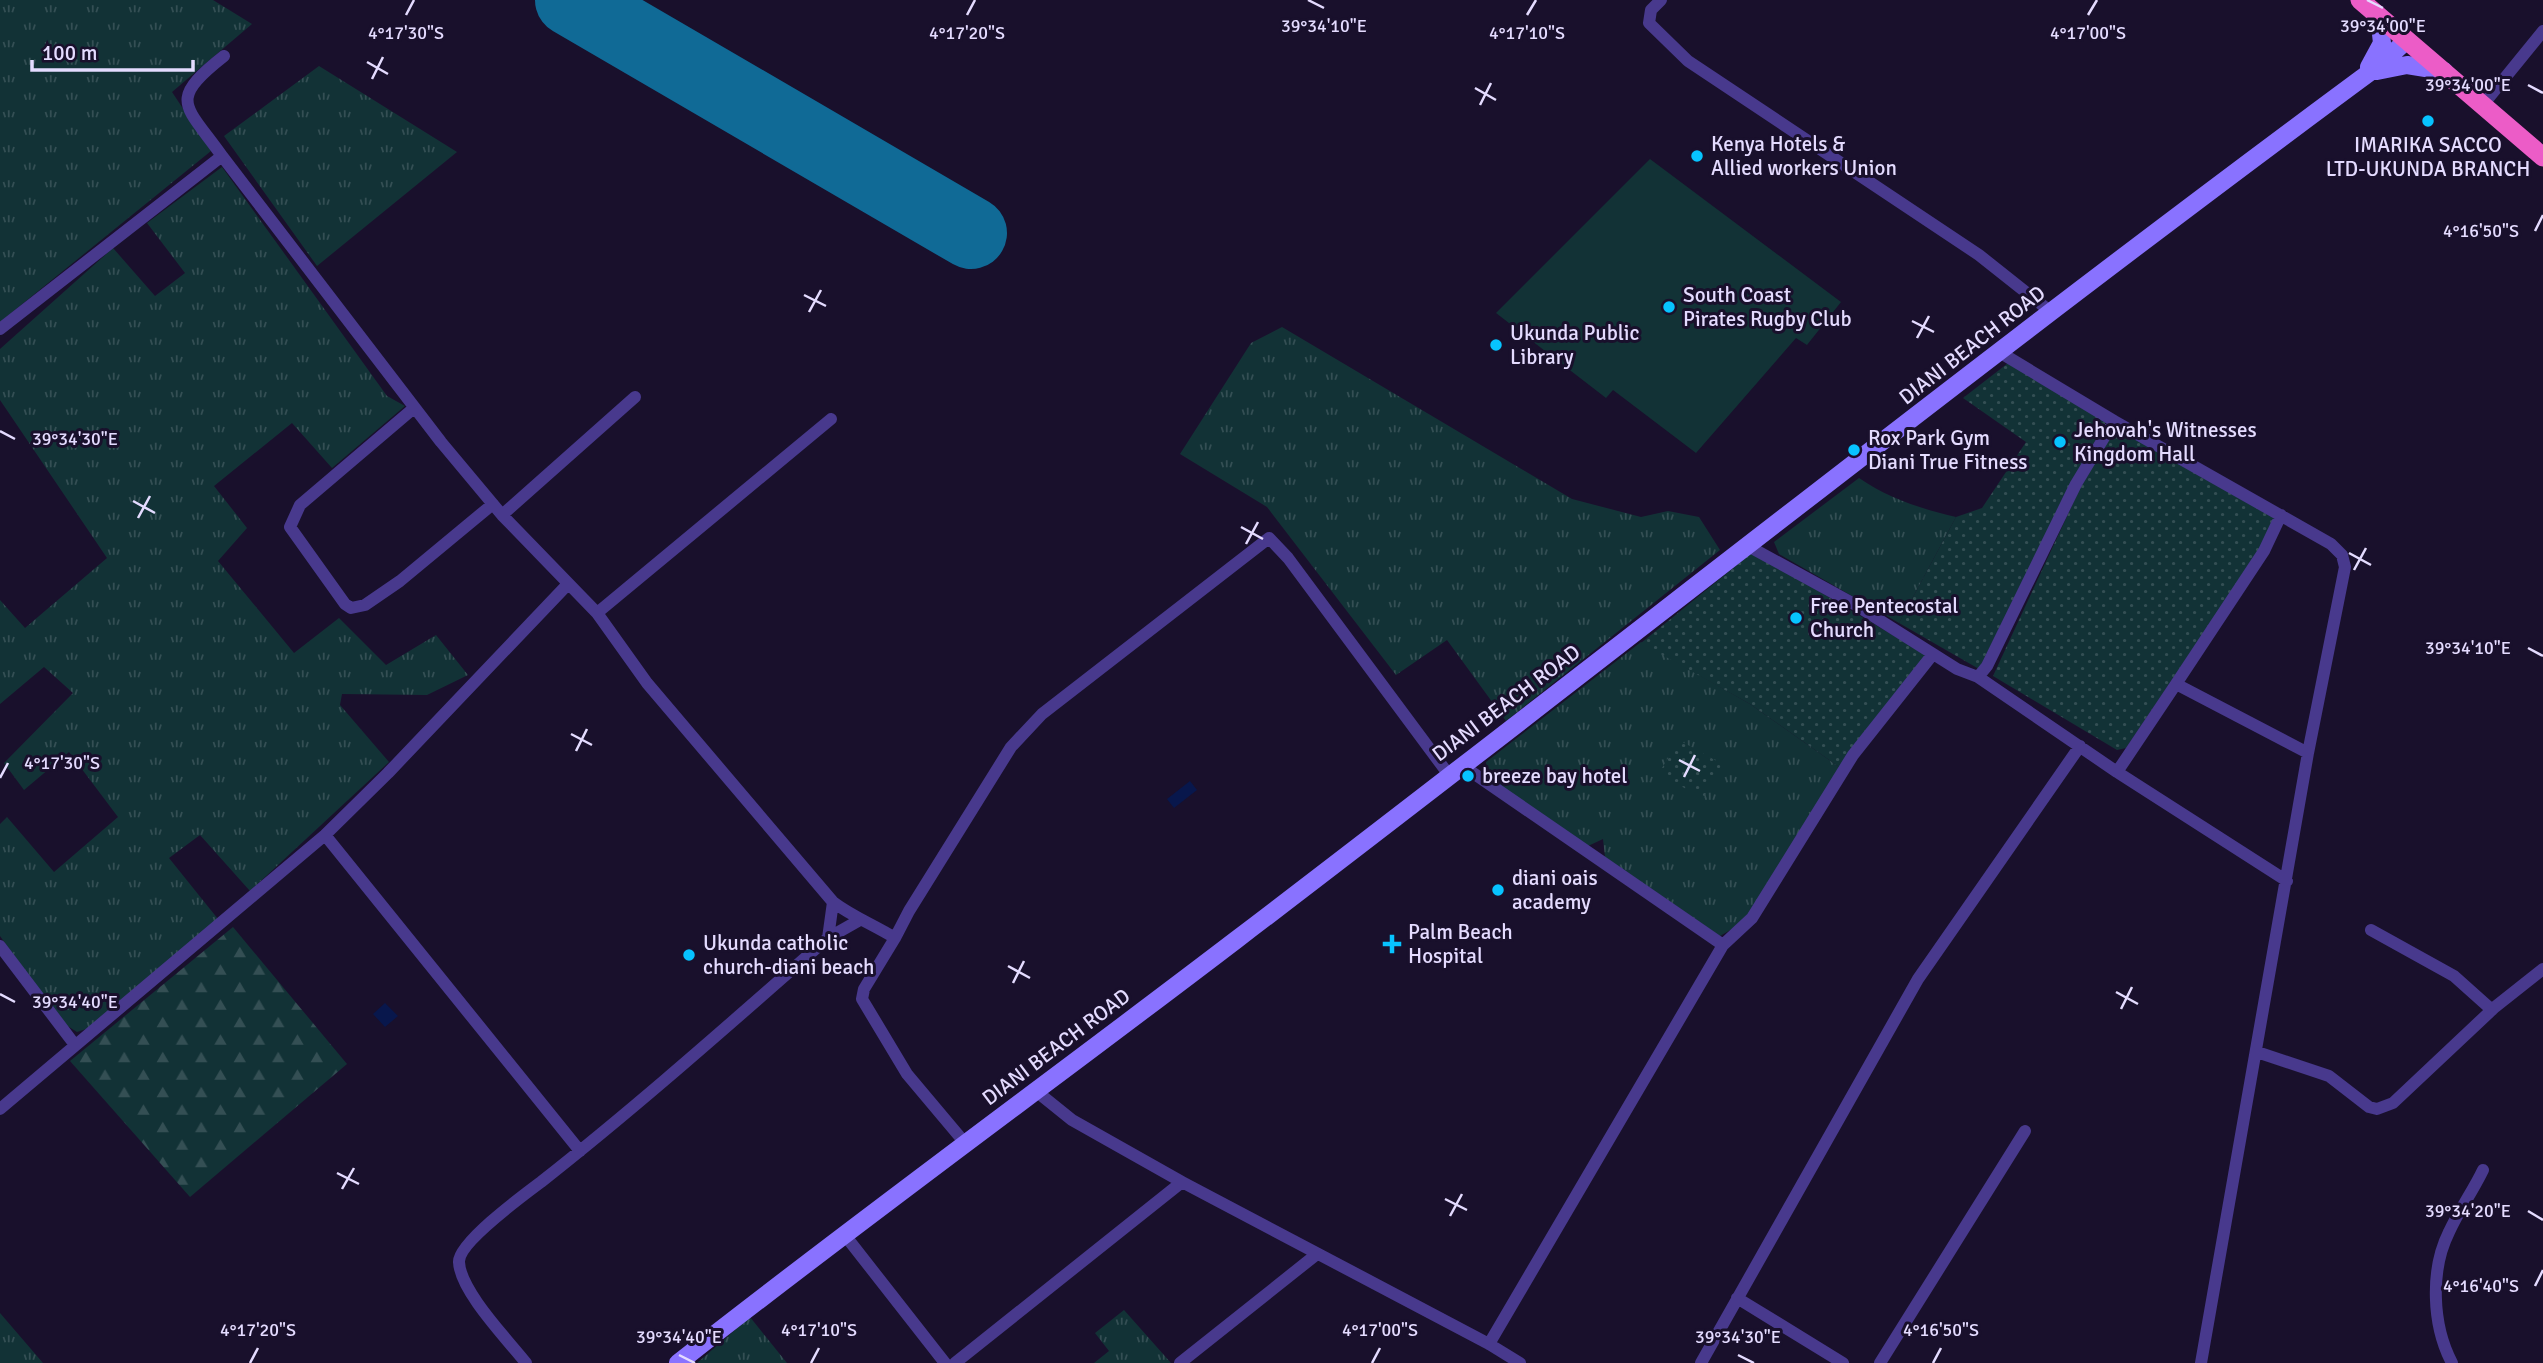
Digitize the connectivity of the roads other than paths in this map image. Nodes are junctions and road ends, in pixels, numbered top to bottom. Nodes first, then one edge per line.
1 (1661, 0) edge
2 (2360, 0) edge
3 (2379, 16) junction
4 (2543, 31) edge
5 (2407, 40) junction
6 (224, 56) dead end
7 (2444, 72) junction
8 (2361, 78) junction
9 (2482, 106) junction
10 (222, 156) junction
11 (2543, 157) edge
12 (2051, 312) junction
13 (0, 329) edge
14 (2001, 353) junction
15 (635, 397) dead end
16 (414, 408) junction
17 (831, 419) dead end
18 (2114, 421) junction
19 (493, 504) junction
20 (502, 515) junction
21 (2281, 515) junction
22 (1748, 546) junction
23 (568, 583) junction
24 (597, 613) junction
25 (1933, 654) junction
26 (1978, 677) junction
27 (2176, 684) junction
28 (2080, 747) junction
29 (2308, 752) junction
30 (1456, 770) junction
31 (2118, 772) junction
32 (325, 835) junction
33 (2287, 881) junction
34 (833, 902) junction
35 (858, 921) junction
36 (2371, 930) dead end
37 (828, 938) junction
38 (895, 939) junction
39 (0, 946) edge
40 (1723, 946) junction
41 (2543, 969) edge
42 (2492, 1010) junction
43 (75, 1045) junction
44 (2257, 1052) junction
45 (1036, 1091) junction
46 (0, 1109) edge
47 (2025, 1131) dead end
48 (965, 1143) junction
49 (580, 1151) junction
50 (2483, 1170) dead end
51 (1182, 1182) junction
52 (844, 1234) junction
53 (1317, 1254) junction
54 (1737, 1298) junction
55 (1489, 1344) junction
56 (526, 1363) edge
57 (678, 1363) edge
58 (945, 1363) edge
59 (955, 1363) edge
60 (1180, 1363) edge
61 (1520, 1363) edge
62 (1701, 1363) edge
63 (1843, 1363) edge
64 (1881, 1363) edge
65 (2201, 1363) edge
66 (2452, 1363) edge

1 - 12 street
2 - 3 highway
3 - 5 highway
3 - 8 main road
4 - 9 street
5 - 7 highway
5 - 8 main road
6 - 10 street
7 - 8 main road
7 - 9 highway
8 - 12 main road, DIANI BEACH ROAD
9 - 11 highway
10 - 13 street
10 - 16 street
12 - 14 main road, DIANI BEACH ROAD
14 - 18 street
14 - 22 main road, DIANI BEACH ROAD
15 - 20 street
16 - 19 street
16 - 19 street
17 - 24 street
18 - 21 street
18 - 26 street
19 - 20 street
20 - 23 street
21 - 27 street
21 - 29 street
22 - 25 street
22 - 30 main road, DIANI BEACH ROAD
23 - 24 street
23 - 32 street
24 - 34 street
25 - 26 street
25 - 40 street
26 - 28 street
27 - 29 street
27 - 31 street
28 - 31 street
28 - 54 street
29 - 33 street
30 - 38 street
30 - 40 street
30 - 45 main road, DIANI BEACH ROAD
31 - 33 street
32 - 43 street
32 - 49 street
33 - 44 street
34 - 35 street
34 - 37 street
35 - 37 street
35 - 38 street
36 - 42 street
37 - 49 street
38 - 48 street
39 - 43 street
40 - 55 street
41 - 42 street
42 - 44 street
43 - 46 street
44 - 65 street
45 - 48 main road, DIANI BEACH ROAD
45 - 51 street
47 - 64 street
48 - 52 main road, DIANI BEACH ROAD
49 - 56 street
50 - 66 street
51 - 53 street
51 - 59 street
52 - 57 main road, DIANI BEACH ROAD
52 - 58 street
53 - 55 street
53 - 60 street
54 - 62 street
54 - 63 street
55 - 61 street

